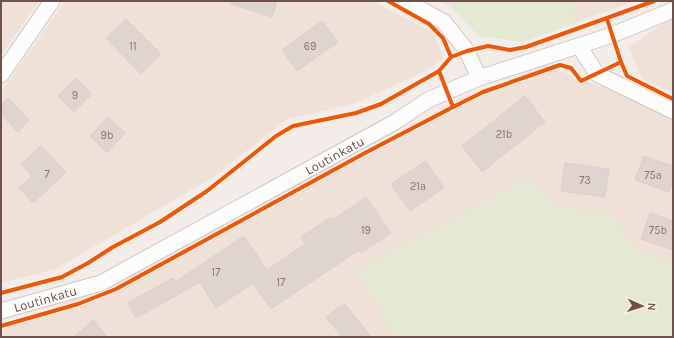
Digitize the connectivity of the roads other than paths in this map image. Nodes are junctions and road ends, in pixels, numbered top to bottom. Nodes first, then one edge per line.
1 (52, 1) edge
2 (406, 1) edge
3 (673, 10) edge
4 (579, 46) junction
5 (1, 76) edge
6 (478, 78) junction
7 (673, 111) edge
8 (1, 311) edge

1 - 5 street
2 - 6 street
3 - 4 street, Loutinkatu
4 - 6 street, Loutinkatu
4 - 7 street
6 - 8 street, Loutinkatu

